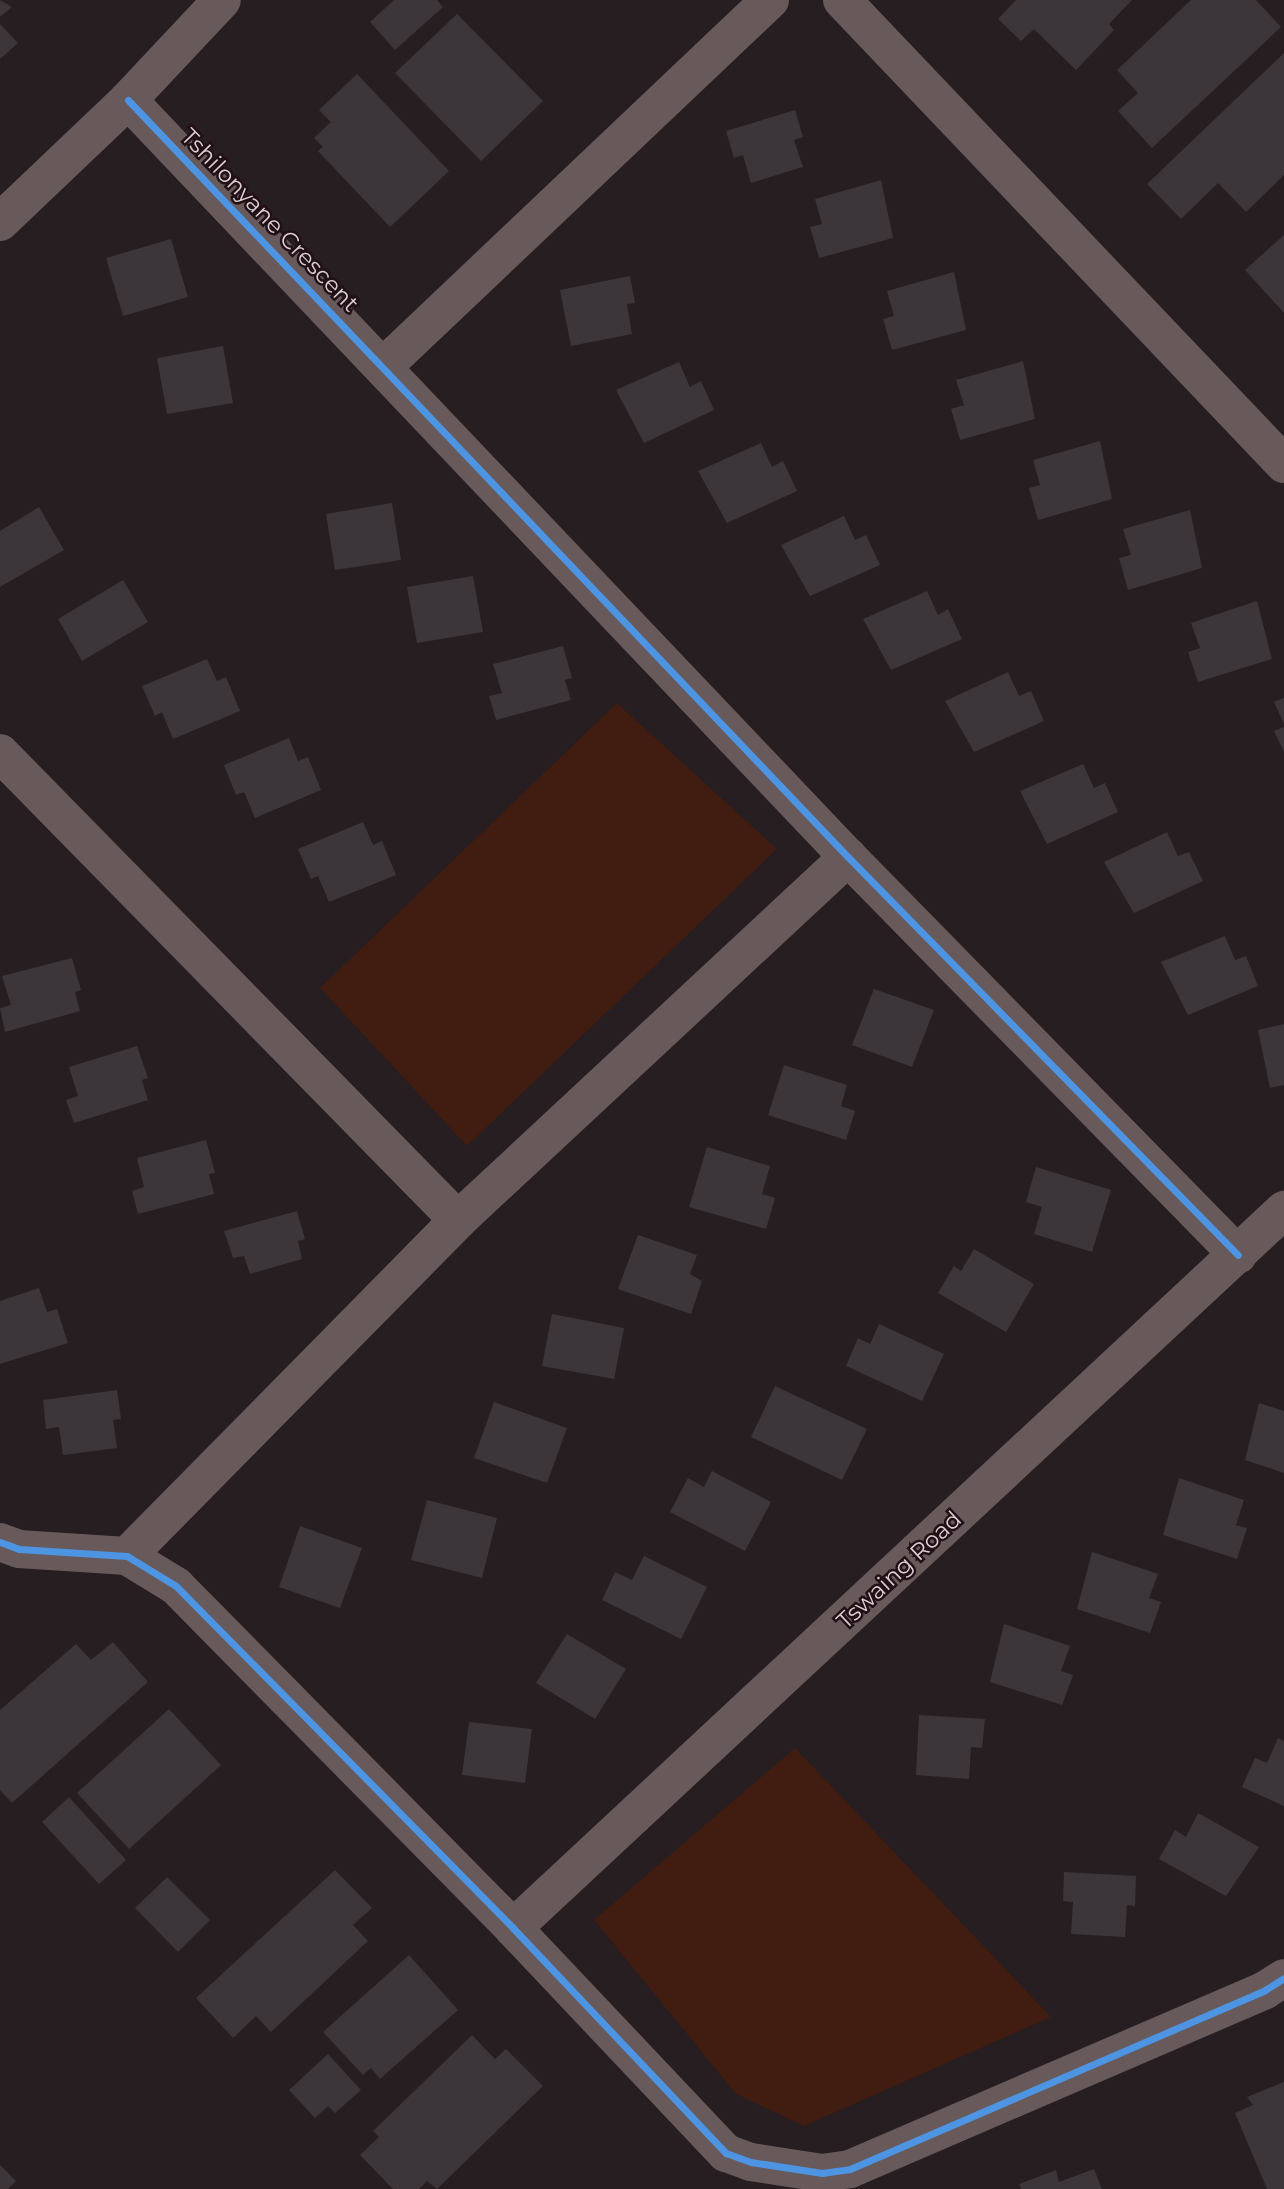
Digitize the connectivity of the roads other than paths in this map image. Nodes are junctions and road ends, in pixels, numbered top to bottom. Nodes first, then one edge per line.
1 (222, 0) edge
2 (769, 0) edge
3 (842, 0) edge
4 (128, 100) junction
5 (0, 222) edge
6 (384, 366) junction
7 (1284, 464) edge
8 (0, 753) edge
9 (848, 857) junction
10 (1284, 1210) edge
11 (458, 1220) junction
12 (1238, 1255) junction
13 (0, 1542) edge
14 (127, 1556) junction
15 (513, 1928) junction
16 (1284, 1978) edge

1 - 4 street
2 - 6 street
3 - 7 street
4 - 5 street
4 - 6 street, Tshilonyane Crescent
6 - 9 street, Tshilonyane Crescent
8 - 11 street
9 - 11 street
9 - 12 street, Tshilonyane Crescent
10 - 12 street, Tswaing Road
11 - 14 street
12 - 15 street, Tswaing Road
13 - 14 street
14 - 15 street
15 - 16 street

